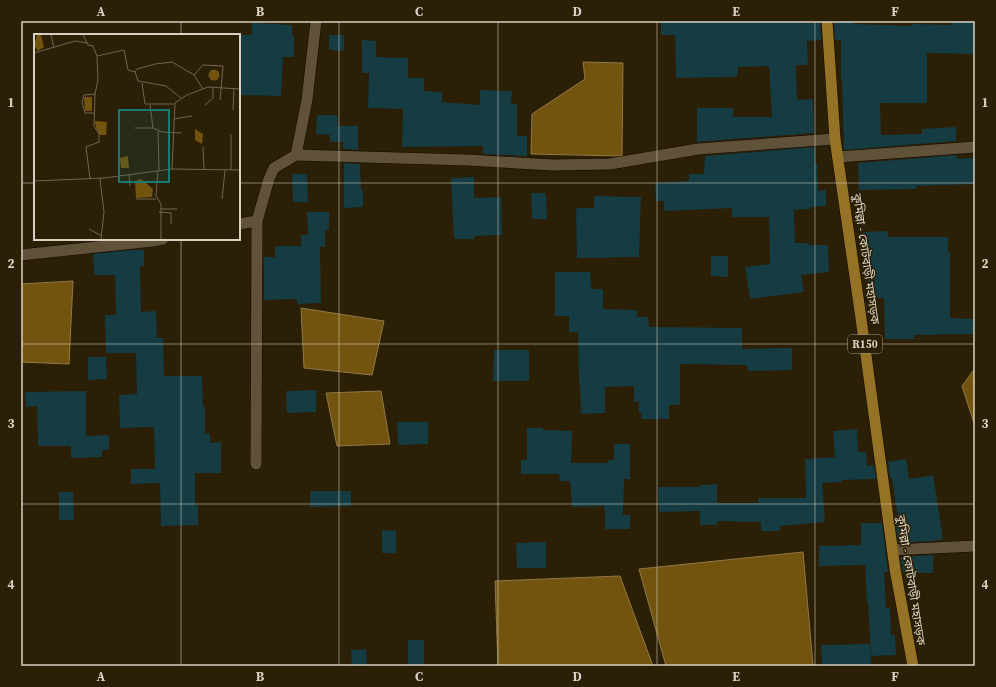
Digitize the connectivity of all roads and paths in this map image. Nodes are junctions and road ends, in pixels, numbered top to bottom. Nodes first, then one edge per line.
1 (316, 21) edge
2 (827, 21) edge
3 (836, 139) junction
4 (975, 147) edge
5 (296, 155) junction
6 (838, 157) junction
7 (257, 221) junction
8 (240, 224) edge
9 (158, 240) edge
10 (21, 255) edge
11 (256, 464) dead end
12 (975, 546) edge
13 (892, 550) junction
14 (913, 666) edge

1 - 5 street
2 - 3 main road, কুমিল্লা - কোটবাড়ী মহাসড়ক / R150
3 - 5 street
3 - 6 main road, কুমিল্লা - কোটবাড়ী মহাসড়ক / R150
4 - 6 street
5 - 7 street
6 - 13 main road, কুমিল্লা - কোটবাড়ী মহাসড়ক / R150
7 - 8 street
7 - 11 street
9 - 10 street
12 - 13 street
13 - 14 main road, কুমিল্লা - কোটবাড়ী মহাসড়ক / R150

